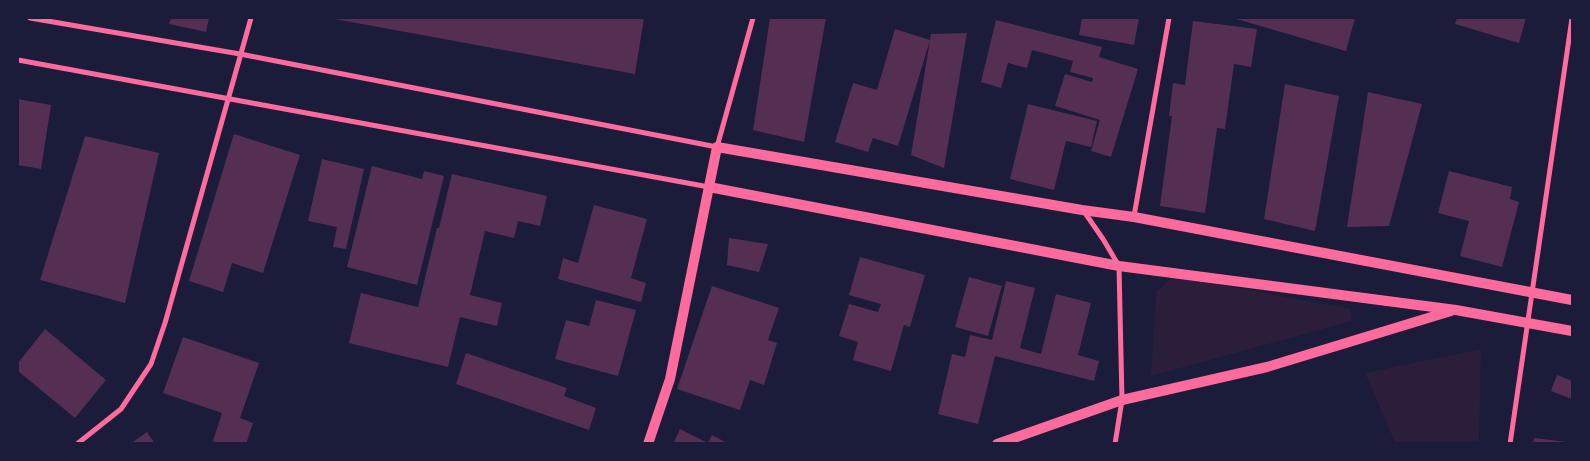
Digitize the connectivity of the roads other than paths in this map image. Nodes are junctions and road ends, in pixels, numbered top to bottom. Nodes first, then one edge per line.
1 (30, 18) edge
2 (251, 18) edge
3 (752, 18) edge
4 (1168, 18) edge
5 (1572, 18) edge
6 (240, 54) junction
7 (18, 60) edge
8 (227, 98) junction
9 (717, 147) junction
10 (709, 187) junction
11 (1082, 210) junction
12 (1134, 217) junction
13 (1119, 266) junction
14 (1532, 292) junction
15 (1572, 300) edge
16 (1456, 310) junction
17 (1527, 322) junction
18 (1572, 331) edge
19 (1122, 400) junction
20 (78, 444) edge
21 (648, 444) edge
22 (997, 444) edge
23 (1115, 444) edge
24 (1510, 444) edge

1 - 6 street
2 - 6 street
3 - 9 street
4 - 12 street
5 - 14 street
6 - 8 street
6 - 9 street
7 - 8 street
8 - 10 street
8 - 20 street
9 - 10 main road
9 - 11 main road
10 - 13 main road
10 - 21 main road
11 - 12 main road
11 - 13 street
12 - 14 main road
13 - 16 main road
13 - 19 street
14 - 15 main road
14 - 17 street
16 - 17 main road
16 - 19 main road
17 - 18 main road
17 - 24 street
19 - 22 main road
19 - 23 street

